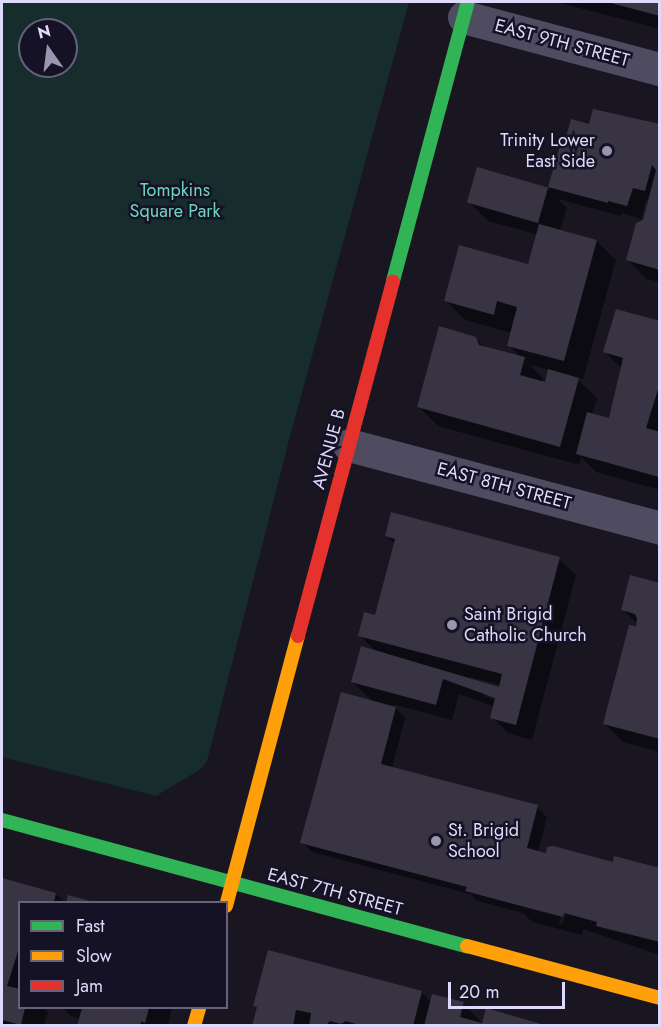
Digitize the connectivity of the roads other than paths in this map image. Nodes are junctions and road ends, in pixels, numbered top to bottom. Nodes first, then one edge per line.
1 (466, 9) edge
2 (660, 69) edge
3 (349, 445) junction
4 (660, 528) edge
5 (2, 820) edge
6 (232, 884) junction
7 (227, 901) edge
8 (660, 998) edge
9 (199, 1009) edge
10 (194, 1026) edge

1 - 2 street, EAST 9TH STREET
1 - 3 street, AVENUE B
3 - 4 street, EAST 8TH STREET
3 - 6 street, AVENUE B
5 - 6 street, EAST 7TH STREET
6 - 7 street, AVENUE B
6 - 8 street, EAST 7TH STREET
9 - 10 street

